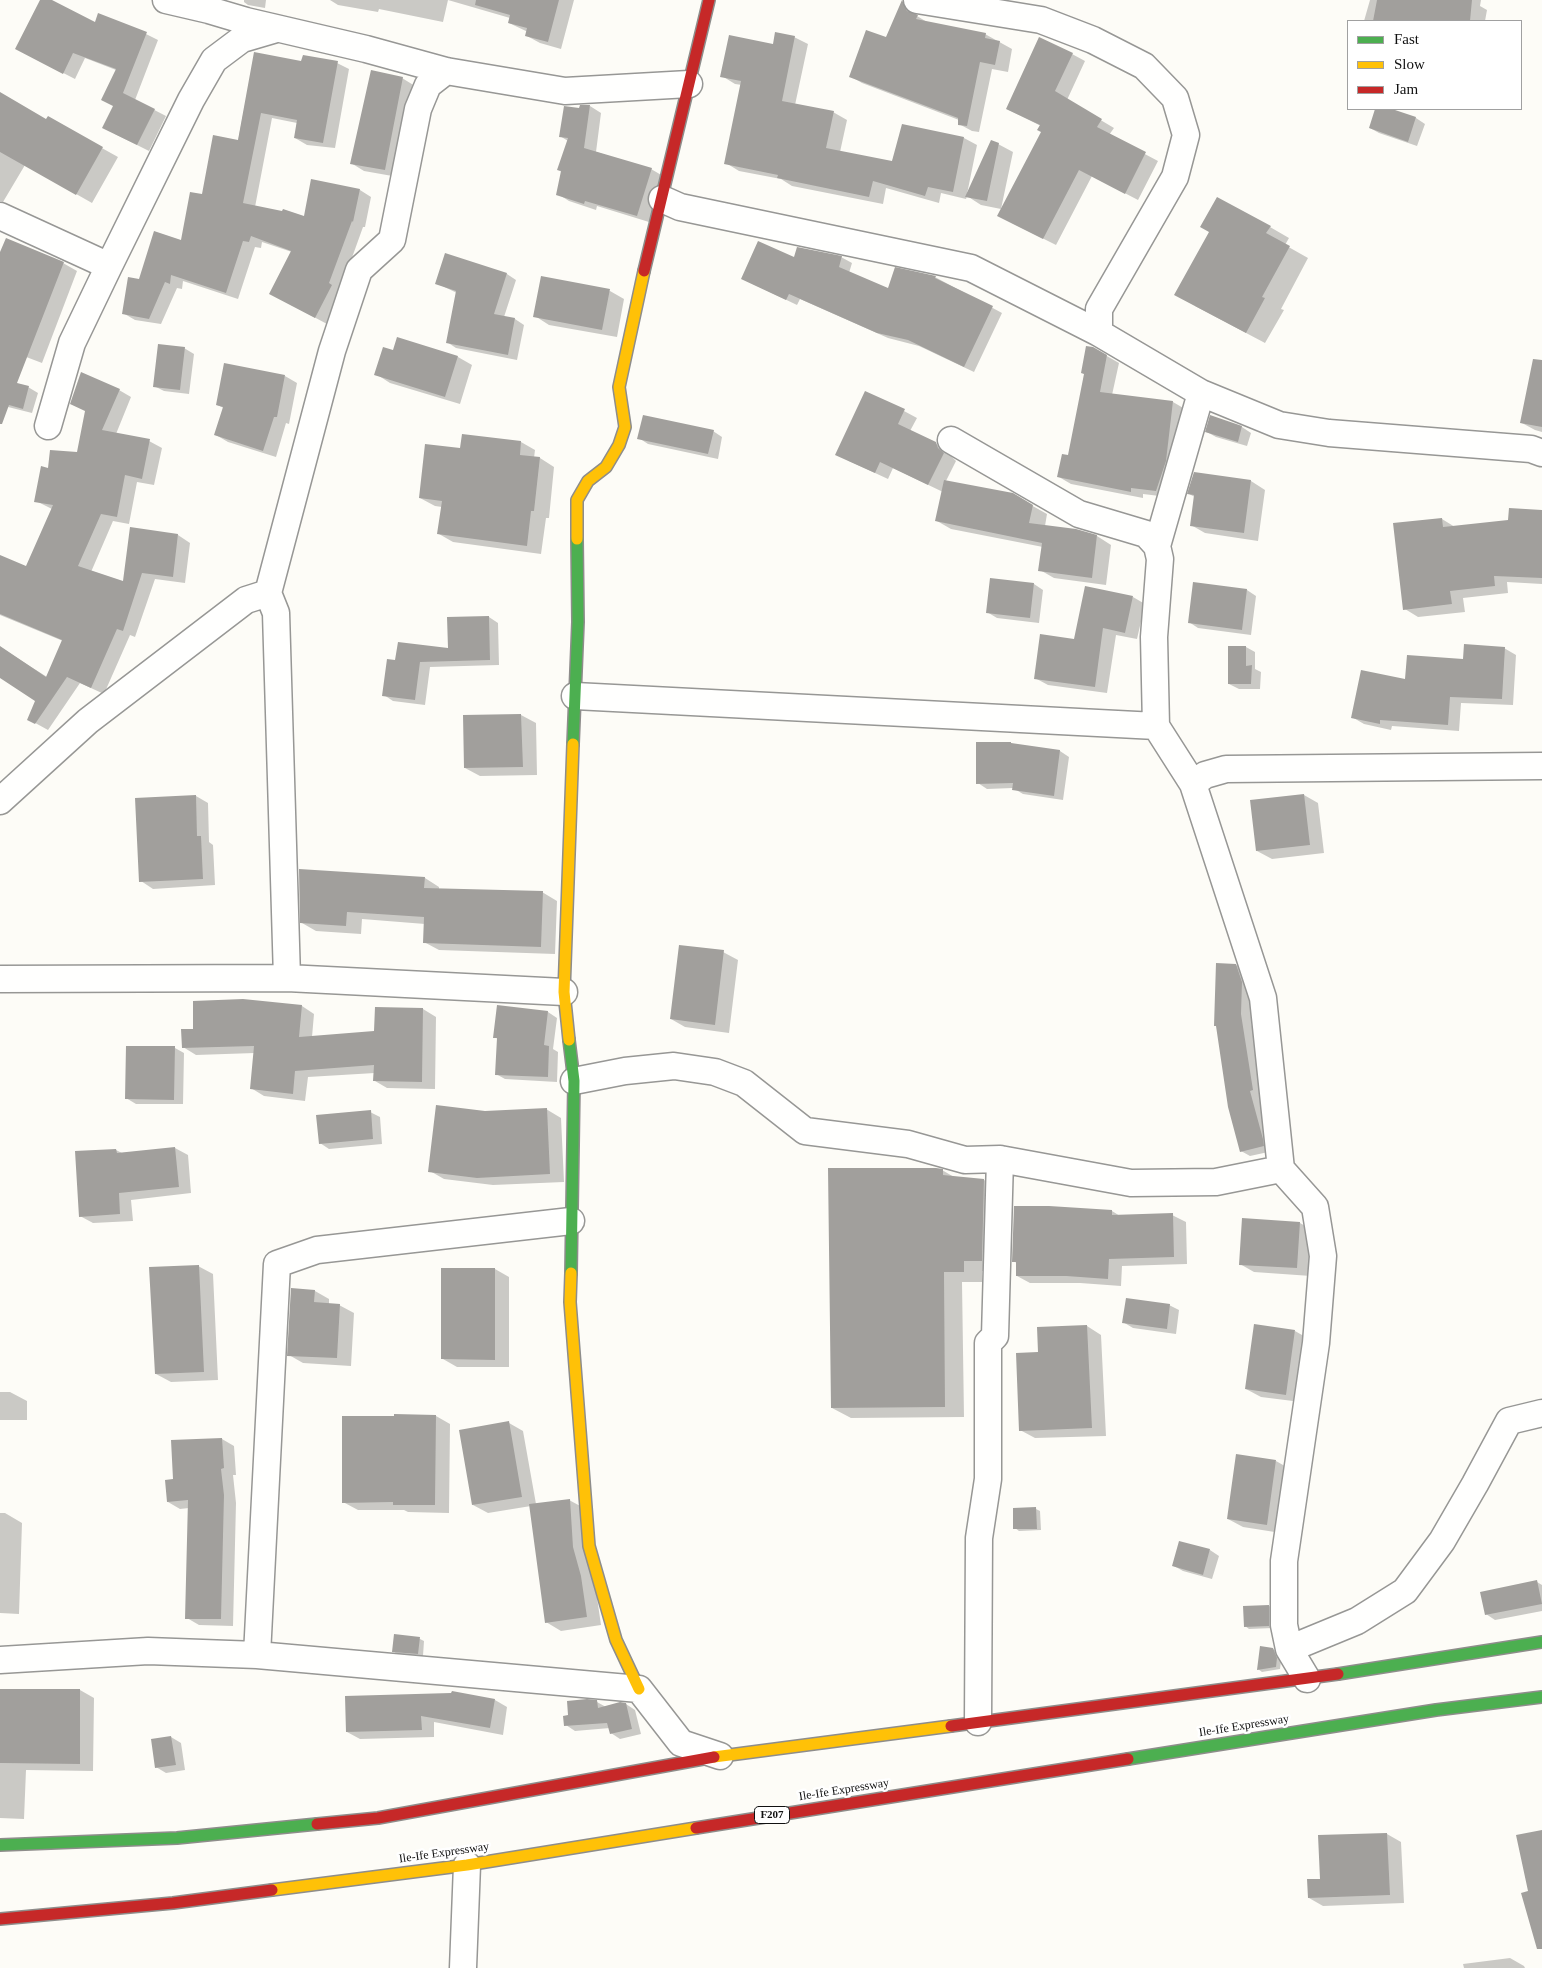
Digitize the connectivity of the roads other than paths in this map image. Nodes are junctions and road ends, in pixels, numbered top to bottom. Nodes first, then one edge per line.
1 (166, 0) edge
2 (709, 0) edge
3 (918, 0) edge
4 (279, 28) junction
5 (446, 71) junction
6 (689, 84) junction
7 (662, 199) junction
8 (0, 216) edge
9 (108, 266) junction
10 (1099, 333) junction
11 (1201, 393) junction
12 (48, 426) dead end
13 (951, 440) dead end
14 (1542, 453) edge
15 (1157, 546) junction
16 (268, 593) junction
17 (576, 696) junction
18 (1156, 726) junction
19 (1542, 766) edge
20 (1193, 784) junction
21 (0, 802) edge
22 (287, 978) junction
23 (0, 979) edge
24 (564, 992) junction
25 (574, 1081) junction
26 (1000, 1159) junction
27 (1281, 1169) junction
28 (571, 1221) junction
29 (1542, 1413) edge
30 (1542, 1642) edge
31 (1289, 1649) junction
32 (257, 1655) junction
33 (0, 1660) edge
34 (1307, 1679) junction
35 (640, 1689) junction
36 (1542, 1697) edge
37 (978, 1722) junction
38 (720, 1756) junction
39 (0, 1845) edge
40 (467, 1865) junction
41 (0, 1919) edge
42 (463, 1968) edge

1 - 4 street
2 - 6 main road
3 - 10 street
4 - 5 street
4 - 9 street
5 - 6 street
5 - 16 street
6 - 7 main road
7 - 10 street
7 - 17 main road
8 - 9 street
9 - 12 street
10 - 11 street
11 - 14 street
11 - 15 street
13 - 15 street
15 - 18 street
16 - 21 street
16 - 22 street
17 - 18 street
17 - 24 main road
18 - 20 street
19 - 20 street
20 - 27 street
22 - 23 street
22 - 24 street
24 - 25 main road
25 - 26 street
25 - 28 main road
26 - 27 street
26 - 37 street
27 - 31 street
28 - 32 street
28 - 35 main road
29 - 31 street
30 - 34 main road
31 - 34 street
32 - 33 street
32 - 35 street
34 - 37 main road
35 - 38 street
36 - 40 main road, Ile-Ife Expressway / F207
37 - 38 main road
38 - 39 main road
40 - 41 main road, Ile-Ife Expressway / F207
40 - 42 street

